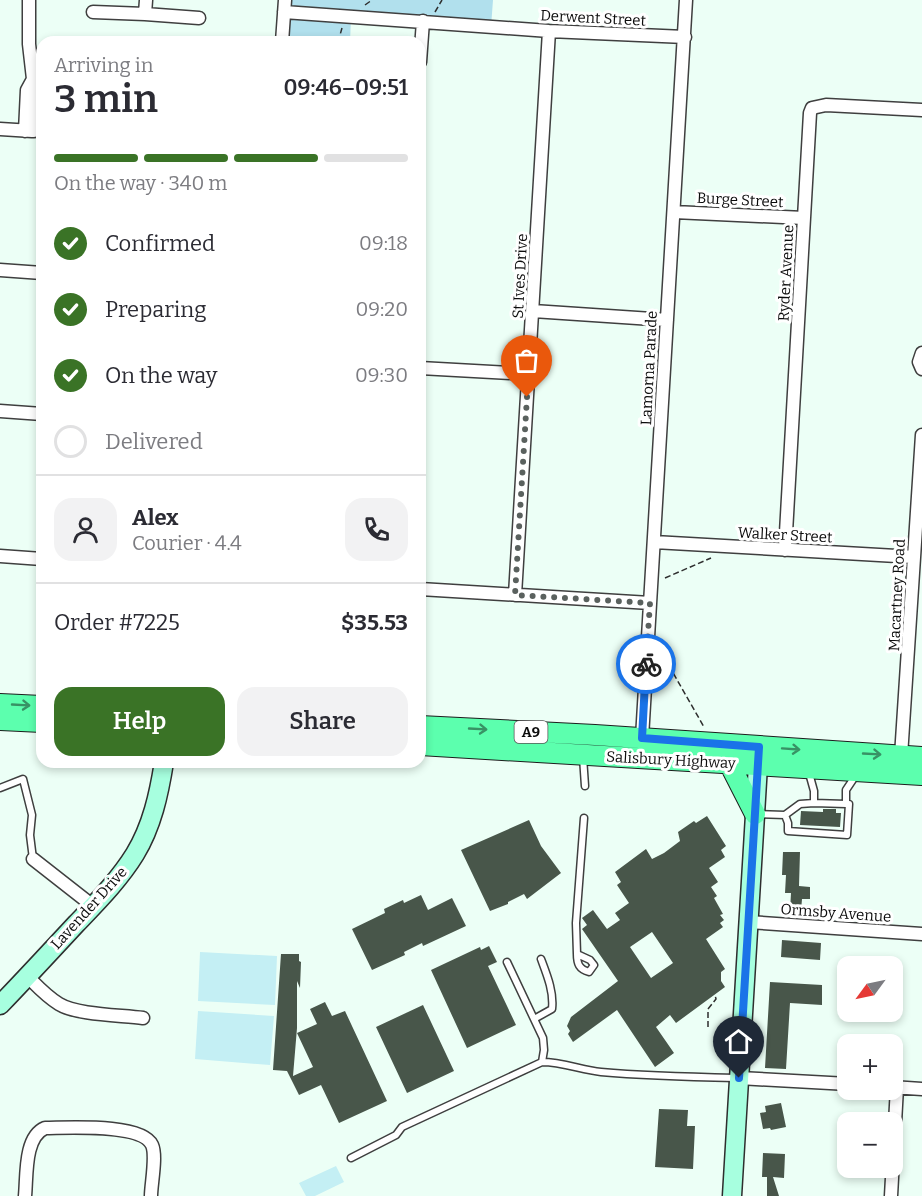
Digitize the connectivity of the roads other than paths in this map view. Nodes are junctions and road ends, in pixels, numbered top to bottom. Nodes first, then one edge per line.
1 (29, 0) edge
2 (146, 0) edge
3 (686, 0) edge
4 (285, 6) edge
5 (93, 12) dead end
6 (145, 14) junction
7 (199, 18) dead end
8 (423, 21) junction
9 (549, 31) junction
10 (282, 36) edge
11 (422, 36) edge
12 (684, 37) junction
13 (36, 86) edge
14 (36, 102) edge
15 (922, 110) edge
16 (0, 129) edge
17 (34, 131) edge
18 (674, 212) junction
19 (804, 218) junction
20 (0, 270) edge
21 (36, 273) edge
22 (533, 311) junction
23 (667, 320) junction
24 (922, 353) edge
25 (426, 368) edge
26 (922, 369) edge
27 (529, 374) junction
28 (0, 411) edge
29 (36, 414) edge
30 (922, 435) edge
31 (654, 542) junction
32 (785, 550) junction
33 (0, 556) edge
34 (914, 557) junction
35 (36, 559) edge
36 (426, 589) edge
37 (515, 595) junction
38 (650, 603) junction
39 (916, 628) edge
40 (0, 704) edge
41 (36, 706) edge
42 (0, 720) edge
43 (36, 721) edge
44 (426, 726) edge
45 (642, 738) junction
46 (426, 745) edge
47 (582, 755) junction
48 (922, 757) edge
49 (758, 762) junction
50 (729, 763) junction
51 (901, 765) junction
52 (163, 768) edge
53 (858, 772) junction
54 (922, 775) edge
55 (814, 776) junction
56 (585, 786) dead end
57 (0, 788) edge
58 (814, 803) junction
59 (846, 804) junction
60 (755, 814) junction
61 (785, 815) junction
62 (584, 818) dead end
63 (33, 859) joint
64 (93, 906) junction
65 (748, 922) junction
66 (922, 934) edge
67 (577, 954) dead end
68 (541, 959) dead end
69 (507, 962) dead end
70 (27, 976) junction
71 (0, 1005) edge
72 (142, 1018) dead end
73 (534, 1019) junction
74 (542, 1062) junction
75 (739, 1078) junction
76 (837, 1083) edge
77 (903, 1088) edge
78 (922, 1089) edge
79 (895, 1100) edge
80 (351, 1158) dead end
81 (25, 1196) edge
82 (151, 1196) edge
83 (732, 1196) edge
84 (891, 1196) edge

1 - 13 street
2 - 6 street
3 - 12 street, Lamorna Parade
4 - 8 street, Derwent Street
4 - 10 street
5 - 6 street
6 - 7 street
8 - 9 street, Derwent Street
8 - 11 street
9 - 12 street, Derwent Street
9 - 22 street, St Ives Drive
12 - 18 street, Lamorna Parade
14 - 17 street
15 - 19 street, Ryder Avenue
16 - 17 street
18 - 19 street, Burge Street
18 - 23 street, Lamorna Parade
19 - 32 street, Ryder Avenue
20 - 21 street
22 - 23 street
22 - 27 street, St Ives Drive
23 - 31 street, Lamorna Parade
24 - 26 street
25 - 27 street
27 - 37 street, St Ives Drive
28 - 29 street
30 - 34 street, Macartney Road
31 - 32 street, Walker Street
31 - 38 street, Lamorna Parade
32 - 34 street, Walker Street
33 - 35 street
34 - 39 street, Macartney Road
36 - 37 street
37 - 38 street
38 - 45 street, Lamorna Parade
39 - 51 street, Macartney Road
40 -> 41 main road
42 - 43 main road
44 -> 45 main road, Salisbury Highway / A9
45 - 49 main road, Salisbury Highway / A9
46 - 47 main road, Salisbury Highway / A9
47 - 50 main road, Salisbury Highway / A9
47 - 56 lane
48 - 51 main road, Salisbury Highway / A9
49 - 50 main road, Salisbury Highway / A9
49 -> 51 main road, Salisbury Highway / A9
49 - 55 main road, Salisbury Highway / A9
49 - 60 street
50 - 60 main road
51 - 53 main road, Salisbury Highway / A9
51 - 54 main road, Salisbury Highway / A9
52 - 64 street, Lavender Drive
53 - 55 main road, Salisbury Highway / A9
53 - 59 lane
55 - 58 lane
57 - 63 lane
58 - 59 lane
58 - 61 lane
59 - 61 lane
60 - 61 lane
60 - 65 street
62 - 67 lane
63 - 64 street
64 - 70 street, Lavender Drive
65 - 66 street, Ormsby Avenue
65 - 75 street
68 - 73 lane
69 - 73 lane
70 - 71 street, Lavender Drive
70 - 72 street
73 - 74 lane
74 - 75 lane
74 - 80 lane
75 - 76 street
75 - 83 street
77 - 78 street
79 - 84 street
81 - 82 street

